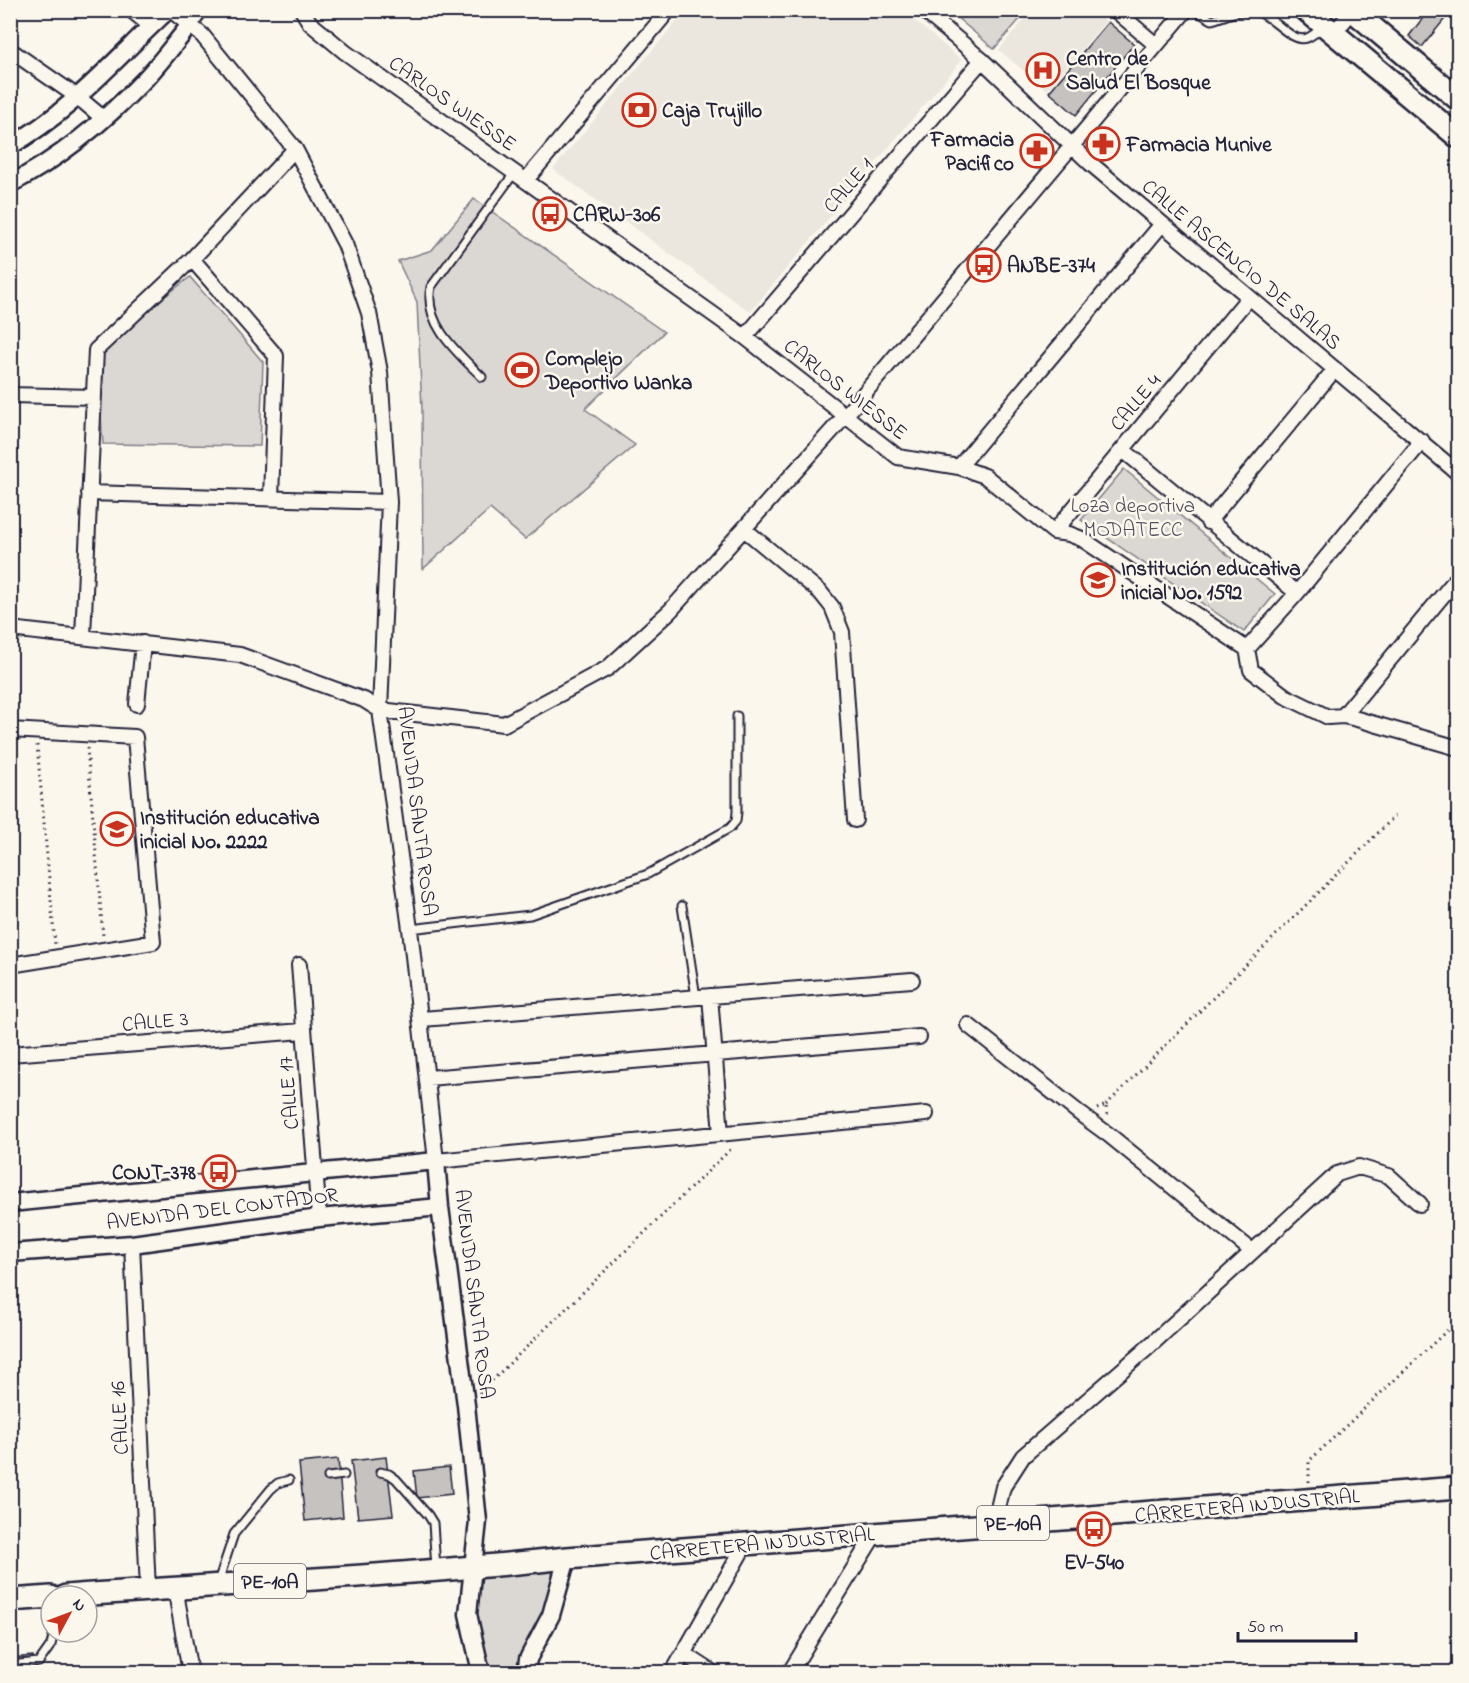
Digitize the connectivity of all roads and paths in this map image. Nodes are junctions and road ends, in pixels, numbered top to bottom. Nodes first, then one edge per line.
1 (131, 10) edge
2 (170, 10) edge
3 (200, 10) edge
4 (302, 10) edge
5 (669, 10) edge
6 (923, 10) edge
7 (1115, 10) edge
8 (1186, 10) edge
9 (1194, 10) edge
10 (1306, 10) edge
11 (1255, 11) edge
12 (1353, 11) edge
13 (189, 25) junction
14 (151, 26) junction
15 (1329, 30) junction
16 (1156, 45) junction
17 (10, 50) edge
18 (982, 60) junction
19 (79, 98) junction
20 (1458, 99) edge
21 (104, 119) junction
22 (1458, 134) edge
23 (10, 146) edge
24 (1071, 147) junction
25 (295, 149) junction
26 (520, 176) junction
27 (10, 184) edge
28 (1162, 224) junction
29 (192, 259) junction
30 (1249, 297) junction
31 (746, 337) junction
32 (1335, 369) junction
33 (482, 377) dead end
34 (10, 395) edge
35 (93, 397) junction
36 (846, 415) junction
37 (1422, 441) junction
38 (1123, 450) junction
39 (959, 467) junction
40 (1458, 473) edge
41 (89, 494) junction
42 (271, 498) junction
43 (388, 502) junction
44 (1208, 522) junction
45 (744, 529) junction
46 (1054, 532) junction
47 (1458, 577) edge
48 (1297, 593) junction
49 (10, 629) edge
50 (83, 636) junction
51 (143, 643) junction
52 (1247, 649) junction
53 (137, 704) dead end
54 (380, 710) junction
55 (737, 716) dead end
56 (1343, 716) junction
57 (10, 730) edge
58 (35, 731) junction
59 (86, 734) junction
60 (1458, 748) edge
61 (1395, 816) dead end
62 (855, 820) dead end
63 (682, 906) dead end
64 (410, 929) junction
65 (104, 950) junction
66 (57, 957) junction
67 (10, 965) edge
68 (299, 965) dead end
69 (912, 980) dead end
70 (703, 997) junction
71 (422, 1019) junction
72 (968, 1025) dead end
73 (303, 1030) junction
74 (919, 1037) dead end
75 (10, 1054) edge
76 (714, 1054) junction
77 (428, 1078) junction
78 (1106, 1105) dead end
79 (926, 1114) dead end
80 (749, 1131) junction
81 (721, 1134) junction
82 (436, 1161) junction
83 (316, 1173) junction
84 (10, 1203) edge
85 (1420, 1204) dead end
86 (440, 1207) junction
87 (319, 1218) junction
88 (132, 1244) junction
89 (1252, 1251) junction
90 (10, 1253) edge
91 (1458, 1320) edge
92 (466, 1405) junction
93 (380, 1472) dead end
94 (344, 1475) dead end
95 (328, 1477) dead end
96 (289, 1480) dead end
97 (1458, 1488) edge
98 (1312, 1500) junction
99 (994, 1525) junction
100 (875, 1534) junction
101 (745, 1545) junction
102 (567, 1558) junction
103 (474, 1568) junction
104 (436, 1571) junction
105 (217, 1584) junction
106 (175, 1587) junction
107 (148, 1590) junction
108 (99, 1594) edge
109 (39, 1598) edge
110 (10, 1600) edge
111 (51, 1644) edge
112 (684, 1654) junction
113 (10, 1665) edge
114 (190, 1672) edge
115 (482, 1672) edge
116 (526, 1672) edge
117 (673, 1672) edge
118 (712, 1672) edge
119 (790, 1672) edge

1 - 14 street
2 - 13 street, AVENIDA SANTA ROSA
2 - 14 street
3 - 13 street
4 - 26 street, CARLOS WIESSE
5 - 26 street
6 - 18 street, CALLE ASCENCIO DE SALAS
7 - 16 street
8 - 16 street
9 - 11 lane
10 - 15 main road
11 - 15 lane
12 - 15 street
12 - 20 main road
13 - 21 street
13 - 25 street, AVENIDA SANTA ROSA
14 - 19 street
15 - 22 main road
16 - 24 street
17 - 19 street
18 - 24 street, CALLE ASCENCIO DE SALAS
18 - 31 street, CALLE 1
19 - 21 street
19 - 23 street
21 - 27 street
24 - 28 street, CALLE ASCENCIO DE SALAS
24 - 36 street
25 - 29 street
25 - 43 street, AVENIDA SANTA ROSA
26 - 31 street, CARLOS WIESSE
26 - 33 lane
28 - 30 street, CALLE ASCENCIO DE SALAS
28 - 39 street
29 - 35 street
29 - 42 street
30 - 32 street, CALLE ASCENCIO DE SALAS
30 - 38 street, CALLE 4
31 - 36 street, CARLOS WIESSE
32 - 37 street, CALLE ASCENCIO DE SALAS
32 - 44 street
34 - 35 street
35 - 41 street
36 - 39 street, CARLOS WIESSE
36 - 45 street
37 - 40 street, CALLE ASCENCIO DE SALAS
37 - 48 street
38 - 44 street
38 - 46 street, CALLE 4
39 - 46 street, CARLOS WIESSE
41 - 42 street
41 - 50 street
42 - 43 street
43 - 54 street, AVENIDA SANTA ROSA
44 - 48 street
45 - 54 street
45 - 62 street
46 - 52 street, CARLOS WIESSE
47 - 56 street
48 - 52 street
49 - 50 street
50 - 51 street
51 - 53 street
51 - 54 street
52 - 56 street
54 - 64 street, AVENIDA SANTA ROSA
55 - 64 lane
56 - 60 street
57 - 58 street
58 - 59 street
58 - 66 path
59 - 65 path
59 - 65 street
61 - 78 path
63 - 70 lane
64 - 71 street, AVENIDA SANTA ROSA
65 - 66 street
66 - 67 street
68 - 73 street, CALLE 17
69 - 70 street
70 - 71 street
70 - 76 street
71 - 77 street, AVENIDA SANTA ROSA
72 - 89 street
73 - 75 street, CALLE 3
73 - 83 street, CALLE 17
74 - 76 street
76 - 77 street
76 - 81 street
77 - 82 street, AVENIDA SANTA ROSA
79 - 80 street
80 - 81 street
80 - 92 path
81 - 82 street
82 - 83 street, AVENIDA DEL CONTADOR
82 - 86 street, AVENIDA SANTA ROSA
83 - 84 street, AVENIDA DEL CONTADOR
83 - 87 street, CALLE 17
85 - 89 street
86 - 87 street, AVENIDA DEL CONTADOR
86 - 92 street, AVENIDA SANTA ROSA
87 - 88 street, AVENIDA DEL CONTADOR
88 - 90 street, AVENIDA DEL CONTADOR
88 - 107 street, CALLE 16
89 - 99 street
91 - 98 path
92 - 103 street, AVENIDA SANTA ROSA
93 - 104 lane
94 - 95 lane
96 - 105 lane
97 - 98 main road, CARRETERA INDUSTRIAL / PE-10A
98 - 99 main road, CARRETERA INDUSTRIAL / PE-10A
99 - 100 main road, CARRETERA INDUSTRIAL / PE-10A
100 - 101 main road, CARRETERA INDUSTRIAL / PE-10A
100 - 119 street
101 - 102 main road, CARRETERA INDUSTRIAL / PE-10A
101 - 112 street
102 - 103 main road, CARRETERA INDUSTRIAL / PE-10A
102 - 116 street
103 - 104 main road, CARRETERA INDUSTRIAL / PE-10A
103 - 115 street, AVENIDA SANTA ROSA
104 - 105 main road, CARRETERA INDUSTRIAL / PE-10A
105 - 106 main road, CARRETERA INDUSTRIAL / PE-10A
106 - 107 main road, CARRETERA INDUSTRIAL / PE-10A
106 - 114 street
107 - 108 main road, CARRETERA INDUSTRIAL / PE-10A
109 - 110 main road
111 - 113 lane
112 - 117 street
112 - 118 street

